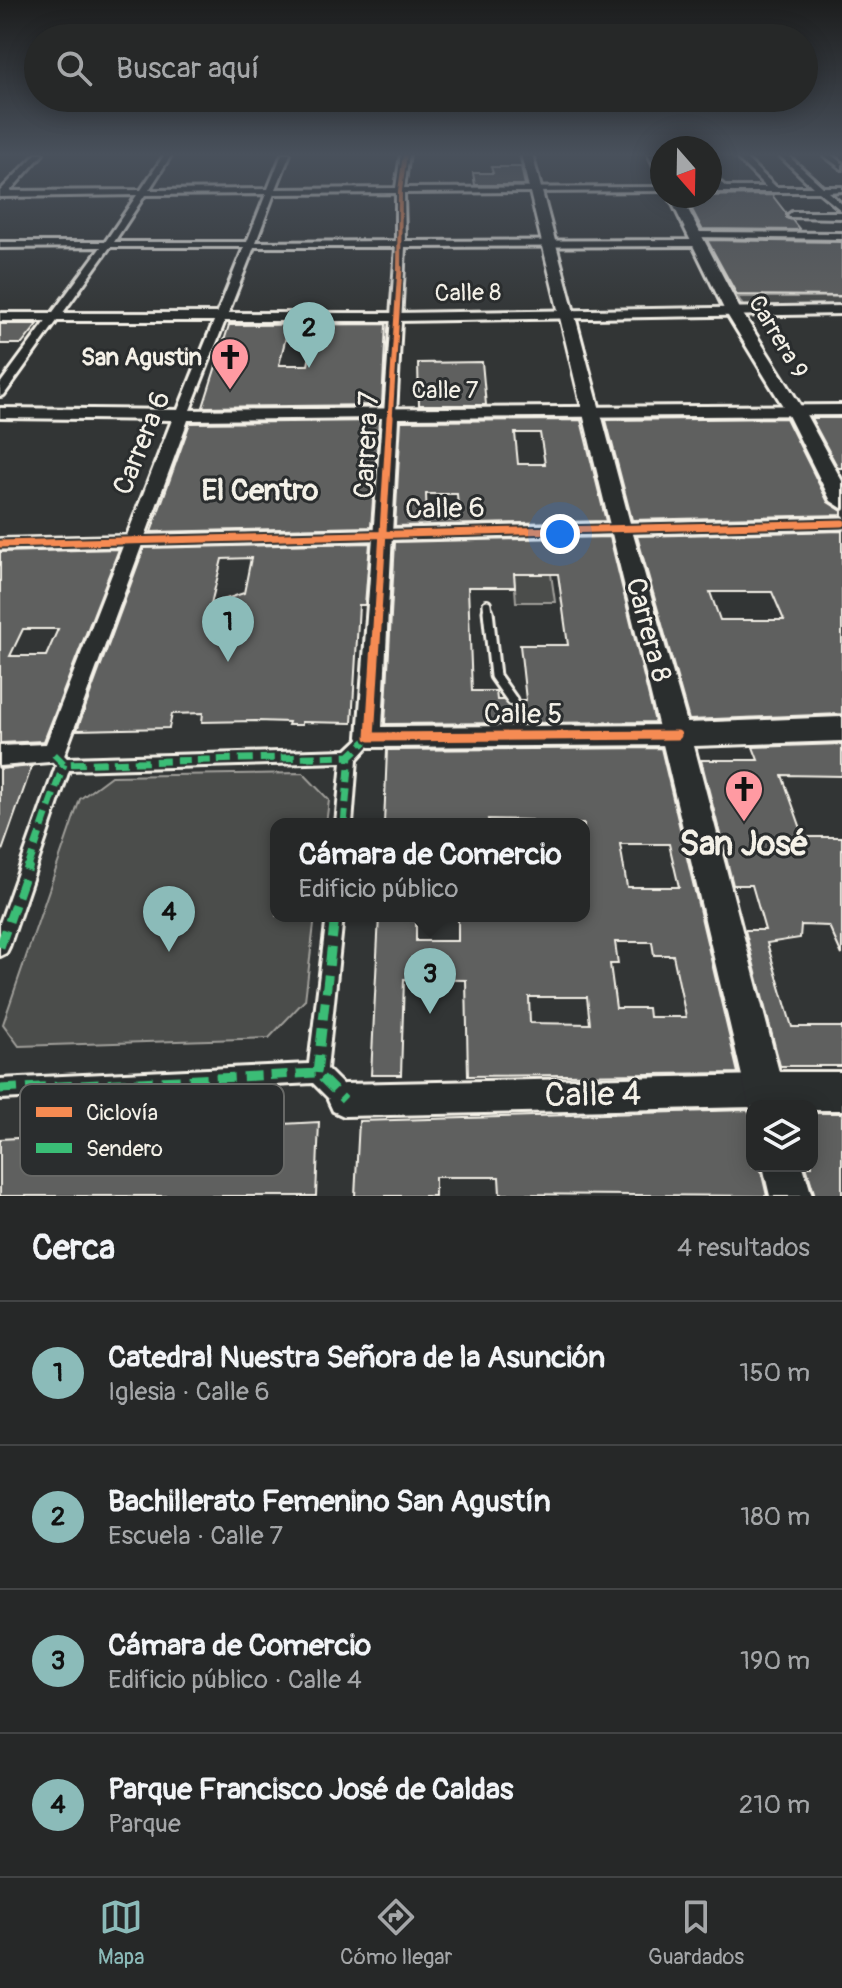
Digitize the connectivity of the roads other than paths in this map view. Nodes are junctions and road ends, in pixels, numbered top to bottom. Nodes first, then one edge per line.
1 (131, 210) edge
2 (264, 210) edge
3 (400, 210) edge
4 (539, 210) edge
5 (682, 210) edge
6 (792, 215) dead end
7 (842, 215) edge
8 (842, 236) edge
9 (696, 239) junction
10 (547, 243) junction
11 (0, 245) edge
12 (107, 245) junction
13 (248, 245) junction
14 (401, 245) junction
15 (842, 310) edge
16 (733, 311) junction
17 (567, 313) junction
18 (0, 317) edge
19 (53, 317) junction
20 (222, 317) junction
21 (396, 317) junction
22 (0, 392) edge
23 (842, 410) edge
24 (795, 411) junction
25 (592, 412) junction
26 (0, 413) edge
27 (390, 414) junction
28 (182, 415) junction
29 (842, 501) edge
30 (842, 523) edge
31 (620, 527) junction
32 (385, 532) junction
33 (133, 540) junction
34 (0, 544) edge
35 (487, 604) dead end
36 (512, 700) dead end
37 (842, 729) edge
38 (677, 735) junction
39 (370, 737) junction
40 (0, 756) edge
41 (350, 756) junction
42 (59, 759) junction
43 (345, 818) edge
44 (334, 922) edge
45 (0, 947) edge
46 (317, 1073) junction
47 (99, 1084) edge
48 (20, 1088) edge
49 (0, 1089) edge
50 (842, 1091) edge
51 (766, 1099) edge
52 (344, 1100) joint
53 (785, 1172) edge
54 (791, 1196) edge

1 - 12 street
2 - 13 street, Carrera 6
3 - 14 street, Carrera 7
4 - 10 main road, Carrera 8
5 - 9 main road, Carrera 9
6 - 7 street
8 - 9 street
9 - 10 street
9 - 16 main road, Carrera 9
10 - 14 street
10 - 17 main road, Carrera 8
11 - 12 street
12 - 13 street
12 - 19 street
13 - 14 street
13 - 20 street, Carrera 6
14 - 21 street, Carrera 7
15 - 16 street, Calle 8
16 - 17 street, Calle 8
16 - 24 main road, Carrera 9
17 - 21 street, Calle 8
17 - 25 main road, Carrera 8
18 - 19 street, Calle 8
19 - 20 street, Calle 8
19 - 22 street
20 - 21 street, Calle 8
20 - 28 street, Carrera 6
21 - 27 street, Carrera 7
23 - 24 street, Calle 7
24 - 25 street, Calle 7
24 - 29 main road, Carrera 9
25 - 27 street, Calle 7
25 - 31 main road, Carrera 8
26 - 28 street, Calle 7
27 - 28 street, Calle 7
27 - 32 street, Carrera 7
28 - 33 street, Carrera 6
30 - 31 street, Calle 6
31 - 32 street, Calle 6
31 - 38 main road, Carrera 8
32 - 33 street, Calle 6
32 - 39 street, Carrera 7
33 - 34 street, Calle 6
33 - 42 street, Carrera 6
35 - 36 lane
37 - 38 main road, Calle 5
38 - 39 street, Calle 5
38 - 51 main road, Carrera 8
39 - 41 street
40 - 42 street
41 - 42 street
41 - 43 street
42 - 45 street
44 - 46 street
46 - 47 street
46 - 52 street
48 - 49 street
50 - 51 main road, Calle 4
51 - 52 street, Calle 4
53 - 54 main road

